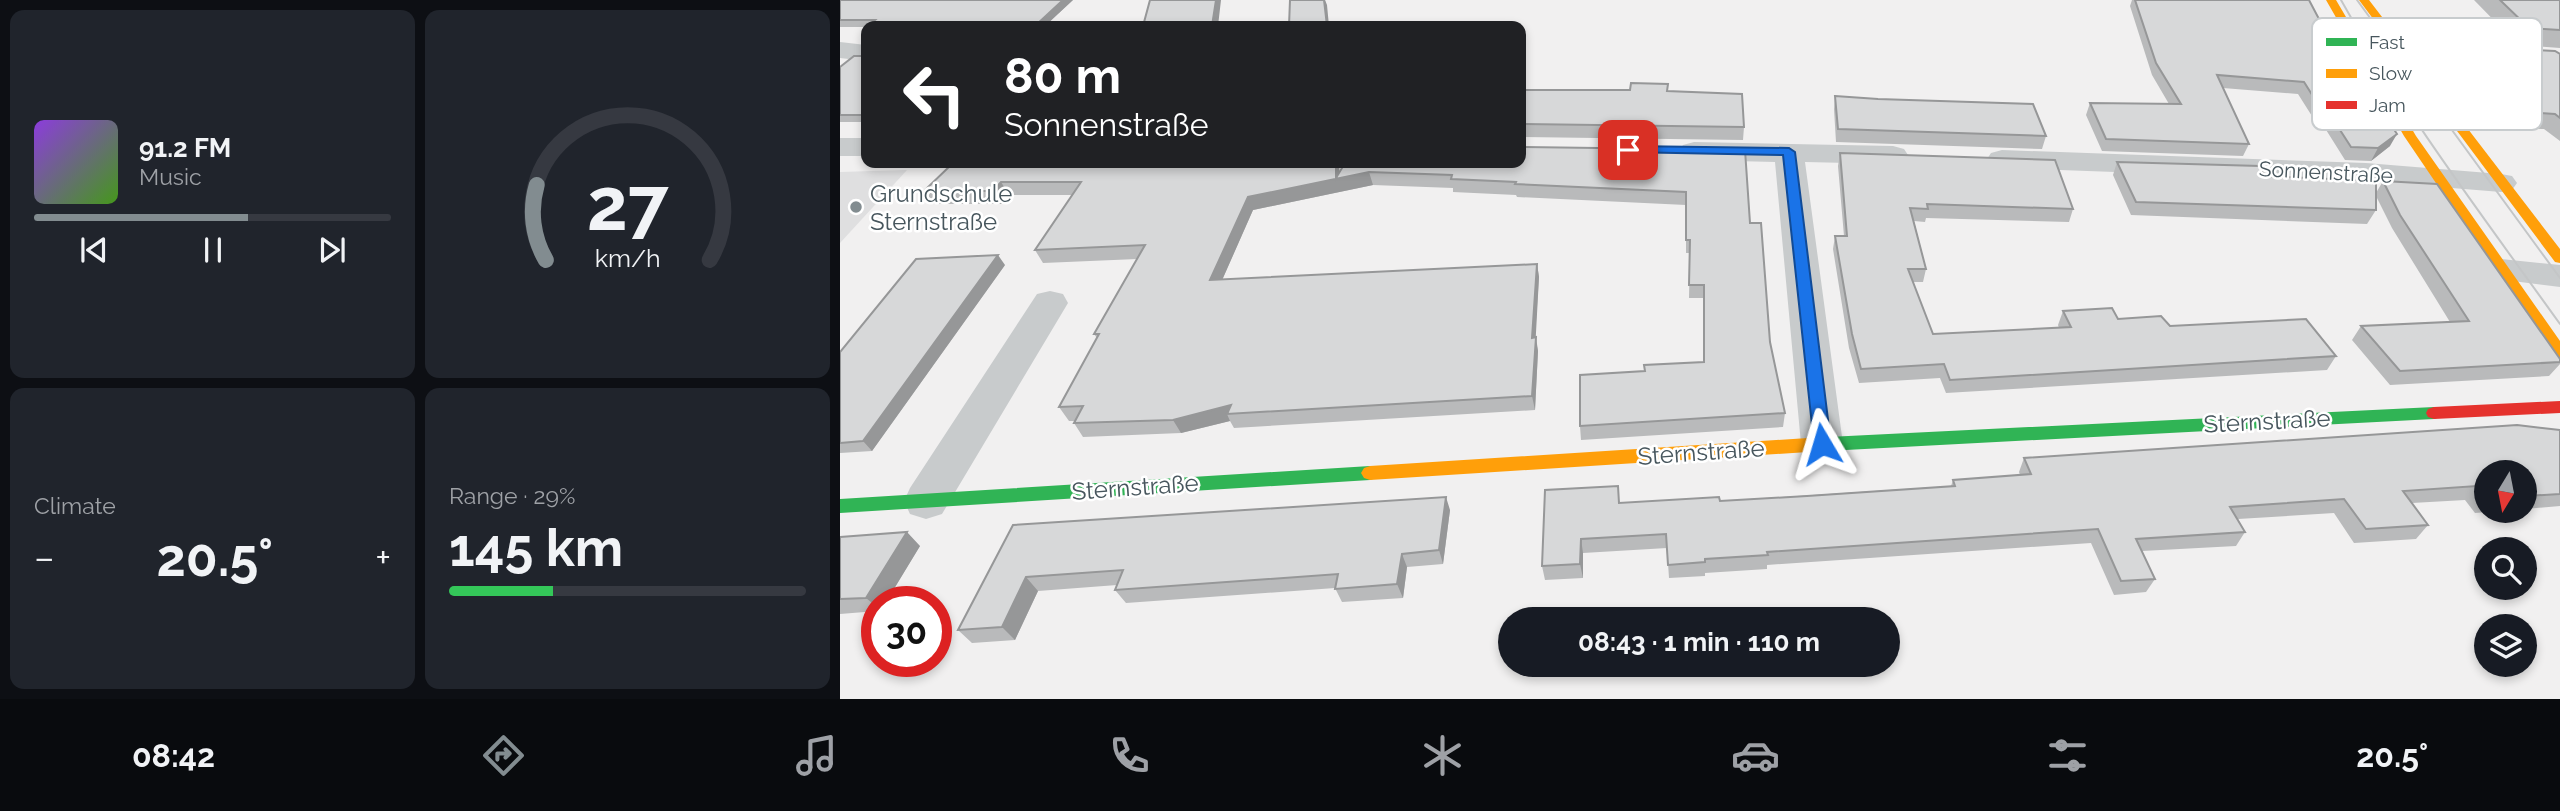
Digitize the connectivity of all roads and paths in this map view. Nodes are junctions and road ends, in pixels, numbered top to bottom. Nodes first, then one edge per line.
1 (2331, 0) edge
2 (2364, 0) edge
3 (2340, 18) edge
4 (2377, 18) edge
5 (840, 50) edge
6 (861, 52) edge
7 (2406, 130) edge
8 (2461, 130) edge
9 (840, 147) edge
10 (861, 147) edge
11 (1668, 150) edge
12 (1789, 152) junction
13 (1926, 157) edge
14 (1968, 158) edge
15 (2436, 177) junction
16 (2501, 183) junction
17 (2560, 259) edge
18 (2501, 270) junction
19 (2560, 276) edge
20 (1050, 303) dead end
21 (2560, 353) edge
22 (2560, 407) edge
23 (1822, 444) junction
24 (926, 501) junction
25 (840, 506) edge

1 - 3 street
2 - 4 street
5 - 6 street
7 - 15 street
8 - 16 street
9 - 10 street
11 - 12 street
12 - 13 street
12 - 23 street
14 - 15 street, Sonnenstraße
15 - 16 street, Sonnenstraße
15 - 18 street
16 - 17 street
18 - 19 street
18 - 21 street
20 - 24 street
22 - 23 street, Sternstraße
23 - 24 street, Sternstraße
24 - 25 street, Sternstraße

